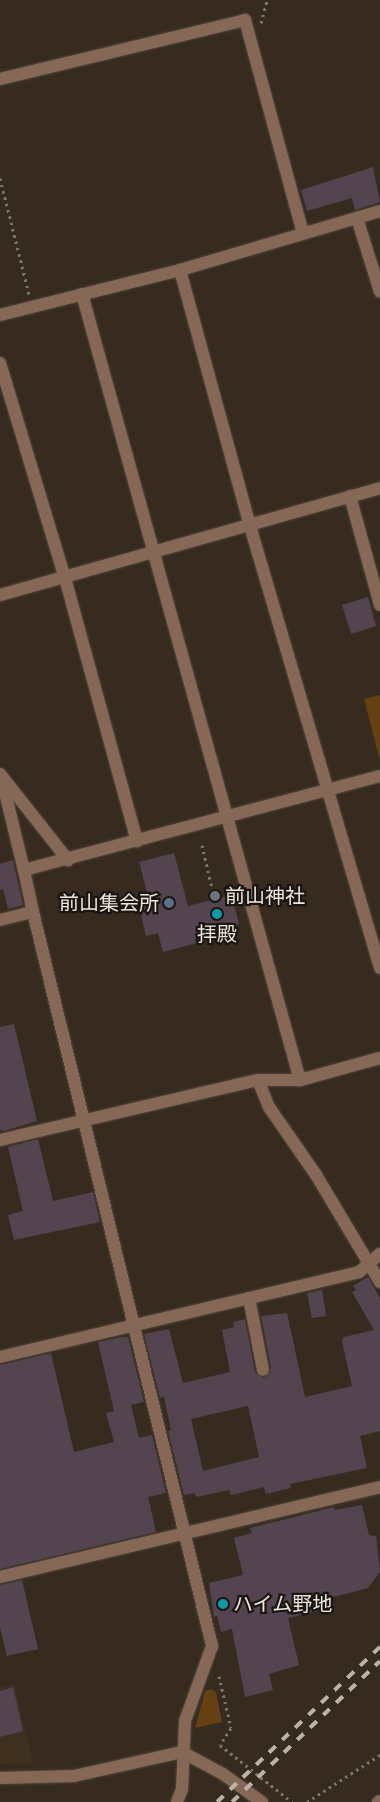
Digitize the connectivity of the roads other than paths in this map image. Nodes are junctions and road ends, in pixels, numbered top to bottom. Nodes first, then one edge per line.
1 (0, 79) edge
2 (380, 211) edge
3 (357, 218) junction
4 (303, 233) junction
5 (180, 270) junction
6 (380, 292) edge
7 (82, 294) junction
8 (0, 315) edge
9 (0, 363) edge
10 (380, 488) edge
11 (350, 496) junction
12 (250, 526) junction
13 (154, 553) junction
14 (65, 578) junction
15 (0, 594) edge
16 (380, 605) edge
17 (0, 775) edge
18 (380, 776) edge
19 (327, 790) junction
20 (227, 818) junction
21 (137, 841) junction
22 (68, 860) junction
23 (24, 870) junction
24 (33, 912) junction
25 (0, 920) edge
26 (380, 968) edge
27 (380, 1058) edge
28 (258, 1080) junction
29 (300, 1080) junction
30 (83, 1120) junction
31 (0, 1140) edge
32 (380, 1254) edge
33 (368, 1263) junction
34 (380, 1282) edge
35 (249, 1298) junction
36 (132, 1326) junction
37 (0, 1357) edge
38 (263, 1370) dead end
39 (380, 1487) edge
40 (183, 1533) junction
41 (0, 1577) edge
42 (182, 1752) junction
43 (0, 1778) edge
44 (176, 1802) edge
45 (262, 1802) edge

1 - 4 street
2 - 3 street
3 - 4 street
3 - 6 street
4 - 5 street
5 - 7 street
5 - 12 street
7 - 8 street
7 - 13 street
9 - 14 street
10 - 11 street
11 - 12 street
11 - 16 street
12 - 13 street
12 - 19 street
13 - 14 street
13 - 20 street
14 - 15 street
14 - 21 street
17 - 22 street
17 - 23 street
18 - 19 street
19 - 20 street
19 - 26 street
20 - 21 street
20 - 29 street
21 - 22 street
22 - 23 street
23 - 24 street
24 - 25 street
24 - 30 street
27 - 29 street
28 - 29 street
28 - 30 street
28 - 33 street
30 - 31 street
30 - 36 street
32 - 33 street
33 - 34 street
33 - 35 street
35 - 36 street
35 - 38 street
36 - 37 street
36 - 40 street
39 - 40 street
40 - 41 street
40 - 42 street
42 - 43 street
42 - 44 street
42 - 45 street

